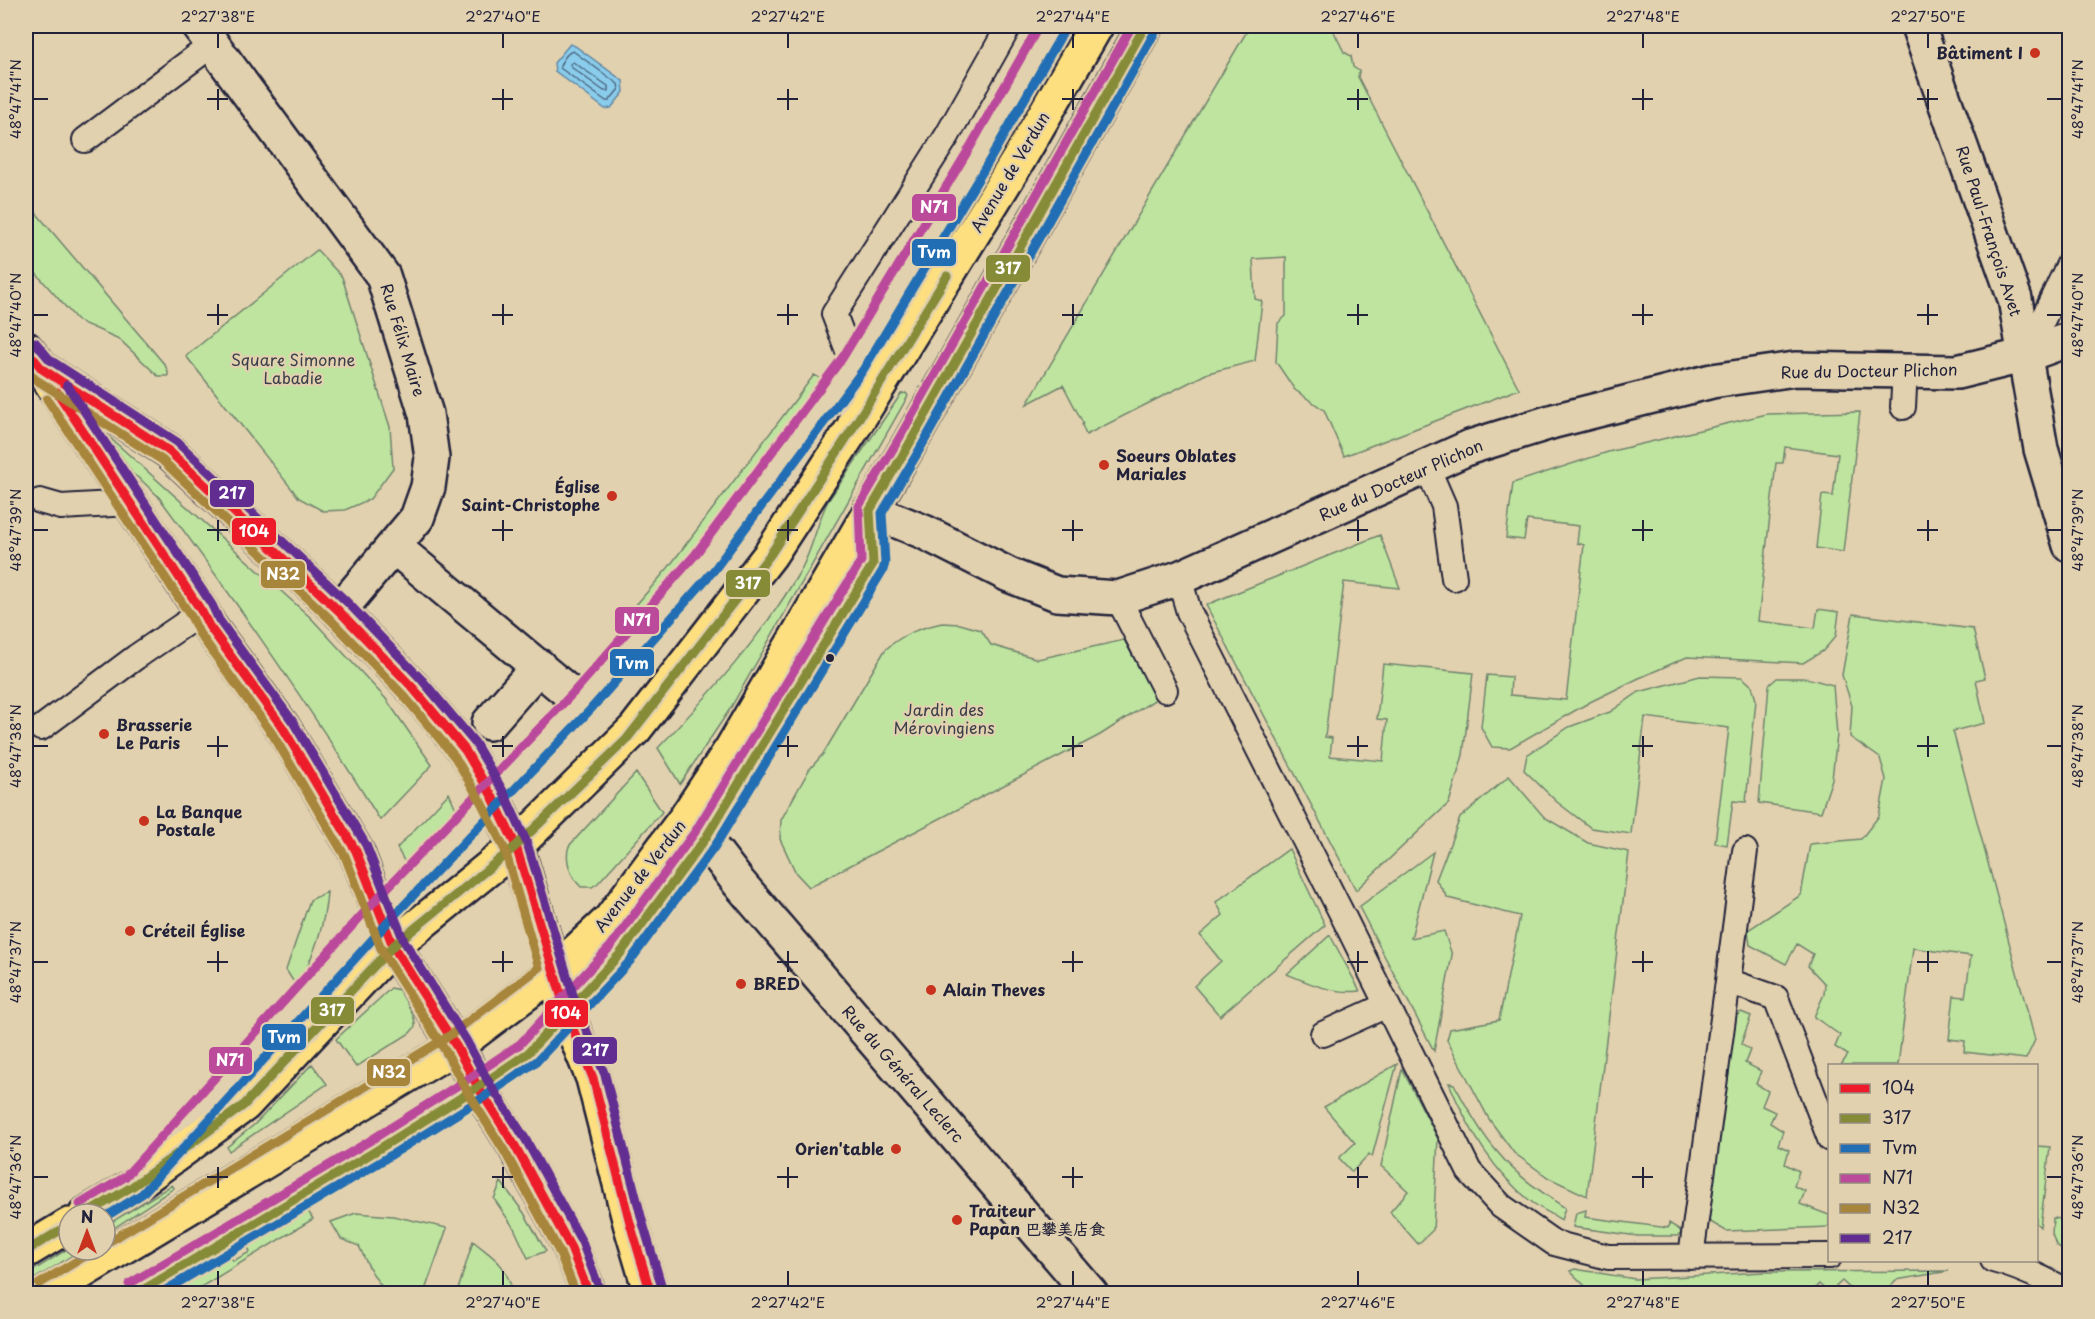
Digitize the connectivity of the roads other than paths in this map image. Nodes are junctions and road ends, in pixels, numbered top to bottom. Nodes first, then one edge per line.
1 (1009, 26) edge
2 (1053, 26) edge
3 (1096, 26) edge
4 (1145, 26) edge
5 (1918, 26) edge
6 (206, 35) edge
7 (85, 140) dead end
8 (2070, 262) edge
9 (2070, 339) edge
10 (2026, 356) junction
11 (34, 359) edge
12 (853, 364) junction
13 (1905, 370) junction
14 (1903, 407) dead end
15 (851, 431) junction
16 (1427, 467) junction
17 (40, 501) dead end
18 (130, 503) junction
19 (870, 510) junction
20 (2070, 545) edge
21 (404, 555) dead end
22 (1179, 578) junction
23 (1454, 578) dead end
24 (1118, 598) junction
25 (339, 611) junction
26 (202, 612) junction
27 (539, 666) junction
28 (1165, 690) dead end
29 (573, 696) dead end
30 (489, 723) dead end
31 (41, 728) dead end
32 (492, 796) junction
33 (516, 846) junction
34 (1745, 851) dead end
35 (716, 853) dead end
36 (380, 913) junction
37 (393, 945) junction
38 (553, 974) junction
39 (1728, 981) junction
40 (1387, 1005) junction
41 (566, 1012) junction
42 (1323, 1034) dead end
43 (456, 1046) junction
44 (478, 1087) junction
45 (1828, 1134) edge
46 (132, 1186) junction
47 (106, 1202) edge
48 (57, 1232) edge
49 (26, 1251) edge
50 (1828, 1256) edge
51 (1691, 1257) junction
52 (2001, 1262) edge
53 (45, 1293) edge
54 (135, 1293) edge
55 (589, 1293) edge
56 (651, 1293) edge
57 (1091, 1293) edge
58 (2070, 1293) edge

1 - 12 lane
2 - 12 lane
3 - 15 main road, Avenue de Verdun
4 - 19 main road, Avenue de Verdun
5 - 10 street, Rue Paul-François Avet
6 - 7 lane
6 - 25 street, Rue Félix Maire
8 - 10 lane
9 - 10 street, Rue du Docteur Plichon
10 - 13 street, Rue du Docteur Plichon
10 - 20 street, Rue Paul-François Avet
11 - 18 main road
11 - 25 main road
12 - 15 lane
12 - 32 lane
13 - 14 lane
13 - 16 street, Rue du Docteur Plichon
15 - 33 main road, Avenue de Verdun
16 - 22 street, Rue du Docteur Plichon
16 - 23 lane
17 - 18 lane
18 - 26 main road
19 - 24 street, Rue du Docteur Plichon
19 - 38 main road, Avenue de Verdun
19 - 41 lane, Avenue de Verdun
21 - 27 street
22 - 24 street, Rue du Docteur Plichon
22 - 40 lane
24 - 28 lane
25 - 32 main road
26 - 31 lane
26 - 36 main road
27 - 29 street
27 - 30 street
32 - 33 main road
32 - 36 lane
33 - 37 main road, Avenue de Verdun
33 - 38 main road
34 - 39 lane
35 - 57 street, Rue du Général Leclerc
36 - 37 main road
36 - 46 lane
37 - 43 main road
37 - 46 main road, Avenue de Verdun
38 - 41 main road
38 - 43 main road, Avenue de Verdun
39 - 45 lane
39 - 51 lane
40 - 42 lane
40 - 51 lane
41 - 44 lane, Avenue de Verdun
41 - 56 main road
43 - 44 main road
43 - 53 main road, Avenue de Verdun
44 - 54 lane, Avenue de Verdun
44 - 55 main road
46 - 47 main road, Avenue de Verdun
48 - 49 main road
50 - 51 lane
52 - 58 lane

